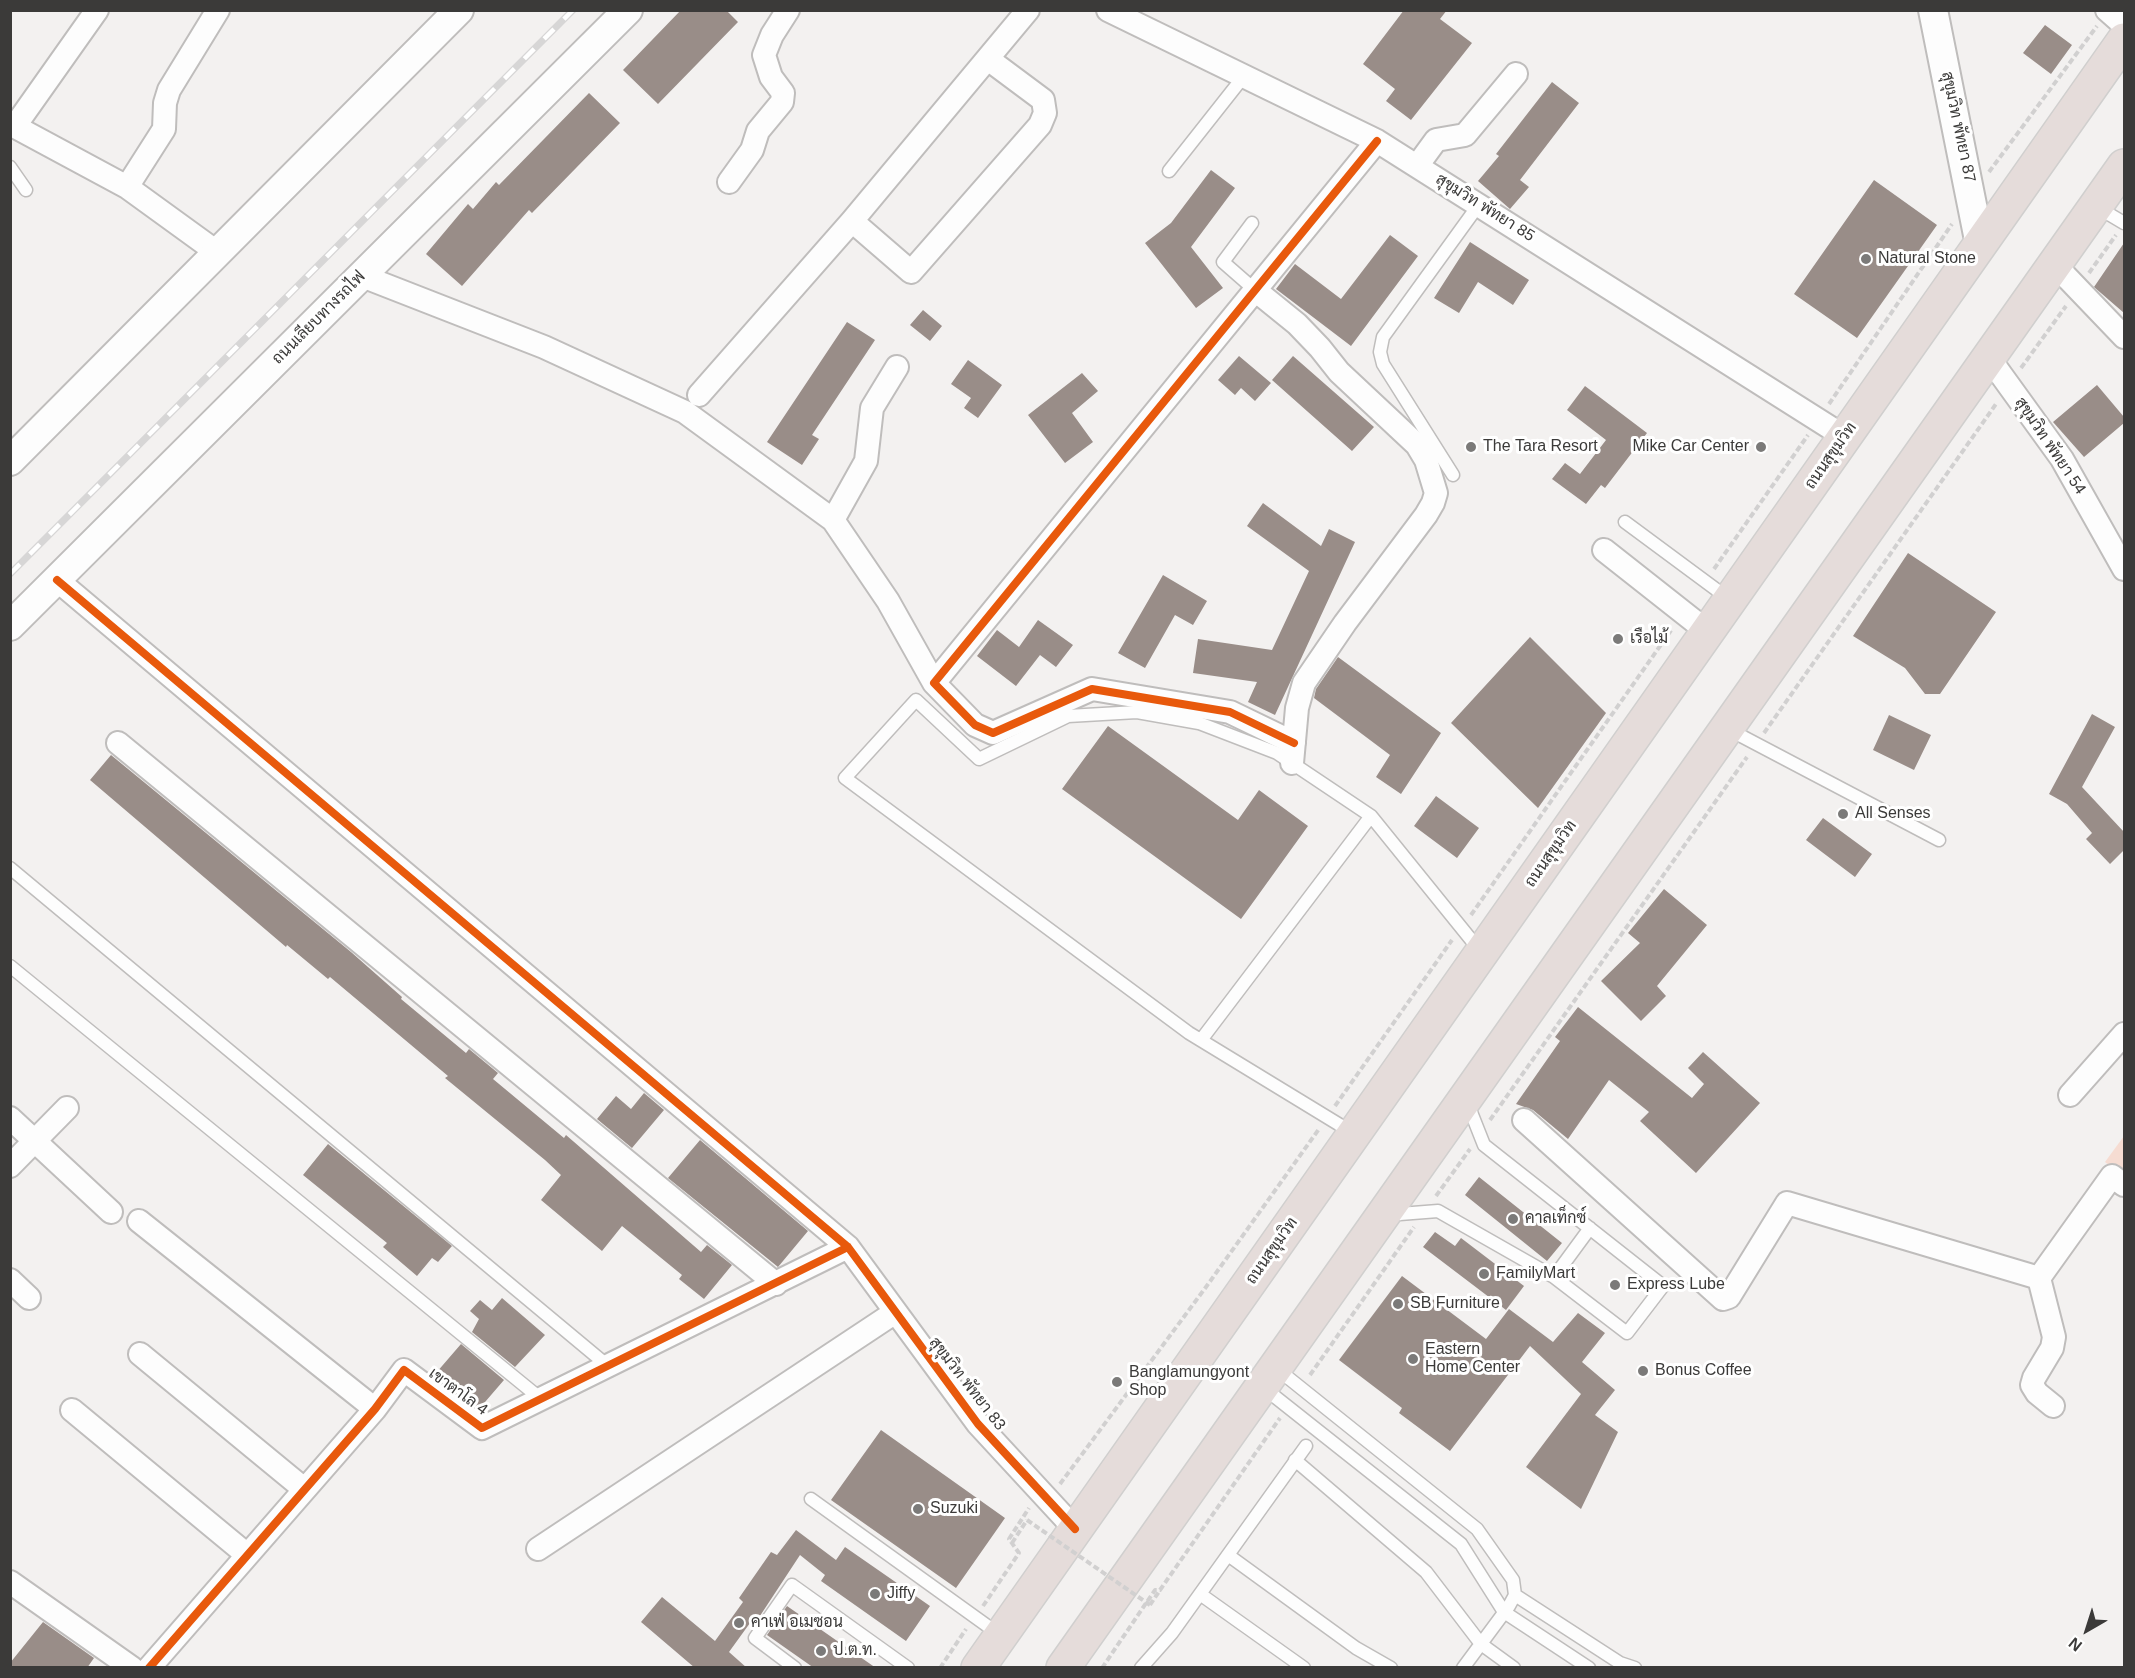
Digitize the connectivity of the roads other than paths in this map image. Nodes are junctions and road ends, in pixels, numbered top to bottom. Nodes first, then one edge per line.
1 (97, 10) edge
2 (218, 10) edge
3 (459, 10) edge
4 (628, 10) edge
5 (788, 10) edge
6 (1028, 10) edge
7 (1108, 10) edge
8 (1934, 10) edge
9 (2107, 11) edge
10 (2124, 25) edge
11 (2124, 40) edge
12 (988, 59) junction
13 (1516, 74) dead end
14 (1244, 76) junction
15 (15, 130) edge
16 (1377, 141) junction
17 (1417, 166) junction
18 (2124, 166) edge
19 (10, 168) edge
20 (1169, 171) dead end
21 (729, 182) dead end
22 (127, 187) junction
23 (26, 190) dead end
24 (1480, 204) junction
25 (2096, 206) junction
26 (852, 221) junction
27 (1252, 223) dead end
28 (2124, 223) edge
29 (1980, 245) junction
30 (218, 253) junction
31 (2055, 265) junction
32 (362, 276) junction
33 (1255, 290) junction
34 (2124, 337) edge
35 (1989, 357) junction
36 (897, 367) dead end
37 (699, 395) dead end
38 (1832, 428) junction
39 (10, 461) edge
40 (1453, 475) dead end
41 (833, 520) junction
42 (1625, 522) dead end
43 (1604, 550) dead end
44 (2124, 569) edge
45 (57, 580) junction
46 (1718, 591) junction
47 (1696, 622) junction
48 (10, 626) edge
49 (934, 683) junction
50 (1727, 729) junction
51 (118, 743) dead end
52 (1293, 753) junction
53 (1371, 816) junction
54 (1939, 840) dead end
55 (10, 868) edge
56 (1481, 953) junction
57 (10, 966) edge
58 (2124, 1034) edge
59 (1201, 1040) junction
60 (2070, 1095) dead end
61 (1465, 1098) junction
62 (67, 1107) dead end
63 (10, 1118) edge
64 (1524, 1120) dead end
65 (1341, 1125) junction
66 (35, 1141) junction
67 (10, 1166) edge
68 (2124, 1185) edge
69 (111, 1212) dead end
70 (1382, 1216) junction
71 (139, 1221) dead end
72 (1590, 1228) junction
73 (848, 1247) junction
74 (1554, 1276) junction
75 (2039, 1278) junction
76 (10, 1280) edge
77 (777, 1284) junction
78 (29, 1298) dead end
79 (894, 1313) junction
80 (140, 1354) dead end
81 (608, 1366) junction
82 (1268, 1377) junction
83 (541, 1399) junction
84 (2053, 1406) dead end
85 (375, 1409) junction
86 (72, 1410) dead end
87 (1306, 1446) dead end
88 (1295, 1460) junction
89 (304, 1490) junction
90 (811, 1499) dead end
91 (1075, 1529) junction
92 (538, 1548) dead end
93 (246, 1554) junction
94 (1228, 1555) junction
95 (10, 1582) edge
96 (1200, 1594) junction
97 (1515, 1595) junction
98 (1504, 1612) junction
99 (987, 1627) junction
100 (1481, 1644) junction
101 (132, 1668) edge
102 (149, 1668) edge
103 (795, 1668) edge
104 (908, 1668) edge
105 (978, 1668) edge
106 (1062, 1668) edge
107 (1141, 1668) edge
108 (1304, 1668) edge
109 (1391, 1668) edge
110 (1463, 1668) edge
111 (1514, 1668) edge
112 (1589, 1668) edge
113 (1635, 1668) edge

1 - 15 street
2 - 22 street
3 - 30 street
4 - 32 street, ถนนเลียบทางรถไฟ
5 - 21 street
6 - 12 street
7 - 14 street, สุขุมวิท พัทยา 85
8 - 29 street, สุขุมวิท พัทยา 87
9 - 10 street
11 - 29 highway, ถนนสุขุมวิท
12 - 26 street
12 - 26 street
13 - 17 street
14 - 16 street, สุขุมวิท พัทยา 85
14 - 20 lane
15 - 22 street
16 - 17 street, สุขุมวิท พัทยา 85
16 - 33 street
17 - 24 street, สุขุมวิท พัทยา 85
18 - 25 highway
19 - 23 lane
22 - 30 street
24 - 38 street, สุขุมวิท พัทยา 85
24 - 40 lane
25 - 28 lane
25 - 31 highway
26 - 37 street
27 - 33 lane
29 - 38 highway, ถนนสุขุมวิท
30 - 39 street
31 - 34 street
31 - 35 highway
32 - 41 street
32 - 45 street, ถนนเลียบทางรถไฟ
33 - 49 street
33 - 52 street
35 - 44 street, สุขุมวิท พัทยา 54
35 - 50 highway
36 - 41 street
38 - 46 highway, ถนนสุขุมวิท
41 - 49 street
42 - 46 lane
43 - 47 street
45 - 48 street, ถนนเลียบทางรถไฟ
45 - 73 street, สุขุมวิท พัทยา 83
46 - 47 highway, ถนนสุขุมวิท
47 - 56 highway, ถนนสุขุมวิท
49 - 52 street
50 - 54 lane
50 - 61 highway
51 - 77 street
52 - 53 lane
52 - 59 lane
53 - 56 lane
53 - 59 lane
55 - 81 lane
56 - 65 highway, ถนนสุขุมวิท
57 - 83 lane
58 - 60 street
59 - 65 lane
61 - 70 highway
61 - 72 lane
62 - 66 street
63 - 66 street
64 - 75 street
65 - 91 highway, ถนนสุขุมวิท
66 - 67 street
66 - 69 street
68 - 75 street
70 - 74 lane
70 - 82 highway
71 - 85 street
72 - 74 lane
72 - 74 lane
73 - 77 street, เขาตาโล 4
73 - 79 street, สุขุมวิท พัทยา 83
75 - 84 street
76 - 78 street
77 - 81 street, เขาตาโล 4
79 - 91 street, สุขุมวิท พัทยา 83
79 - 92 street
80 - 89 street
81 - 83 street, เขาตาโล 4
82 - 97 lane
82 - 98 lane
82 - 106 highway
83 - 85 street, เขาตาโล 4
85 - 89 street, เขาตาโล 4
86 - 93 street
87 - 88 lane
88 - 94 lane
88 - 100 lane
89 - 93 street, เขาตาโล 4
90 - 99 lane
91 - 99 highway, ถนนสุขุมวิท
93 - 102 street, เขาตาโล 4
94 - 96 lane
94 - 109 lane
95 - 101 street
96 - 107 lane
96 - 108 lane
97 - 98 lane
97 - 113 lane
98 - 100 lane
98 - 112 lane
99 - 105 highway, ถนนสุขุมวิท
100 - 110 lane
100 - 111 lane
103 - 104 lane

